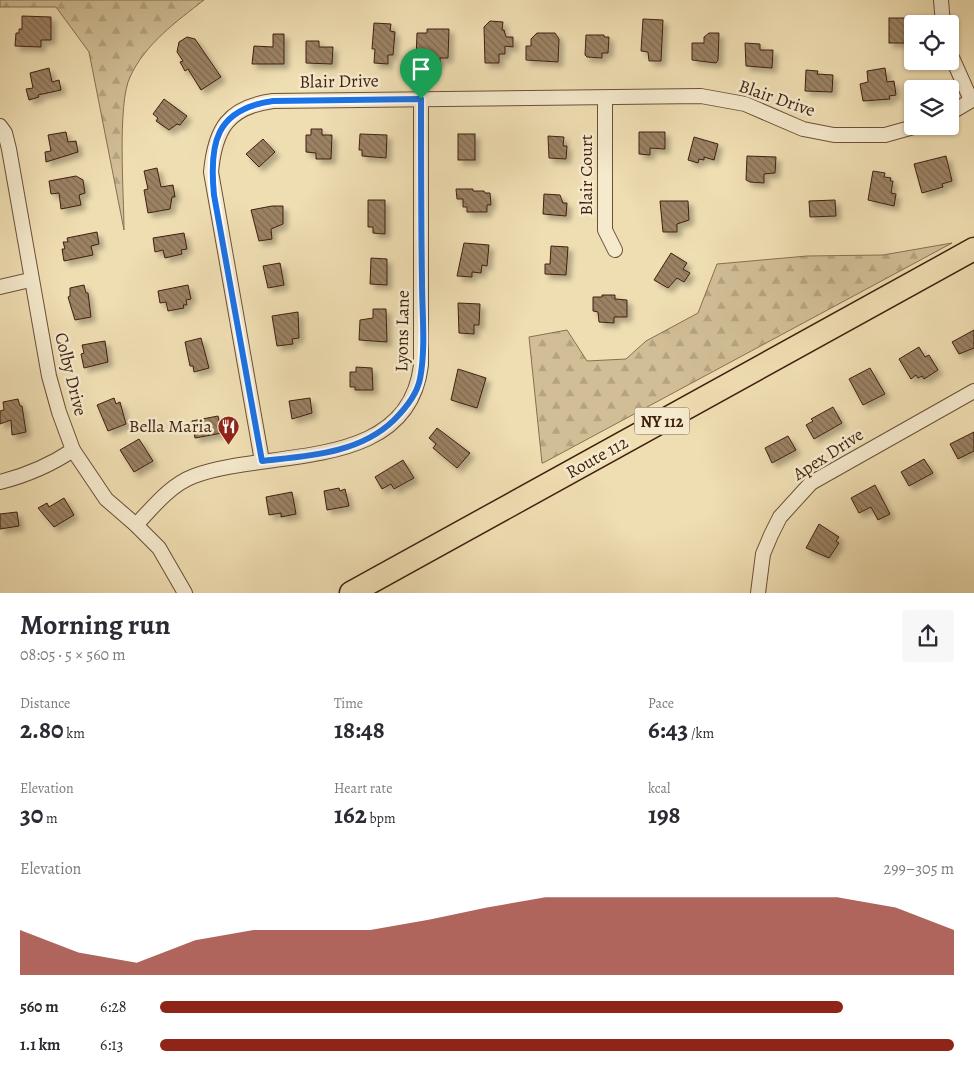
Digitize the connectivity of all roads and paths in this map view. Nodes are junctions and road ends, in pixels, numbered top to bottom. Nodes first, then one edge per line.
1 (941, 0) edge
2 (942, 15) edge
3 (958, 70) edge
4 (605, 98) junction
5 (421, 99) junction
6 (972, 99) edge
7 (959, 107) edge
8 (0, 126) edge
9 (904, 130) edge
10 (974, 249) edge
11 (615, 250) dead end
12 (974, 265) edge
13 (30, 280) junction
14 (0, 287) edge
15 (974, 391) edge
16 (73, 450) junction
17 (262, 461) junction
18 (0, 482) edge
19 (136, 525) junction
20 (185, 593) edge
21 (351, 593) edge
22 (378, 593) edge
23 (758, 593) edge

1 - 2 street
3 - 6 street
4 - 5 street, Blair Drive
4 - 9 street, Blair Drive
4 - 11 street, Blair Court
5 - 17 street, Lyons Lane
5 - 17 street, Blair Drive
6 - 7 street
8 - 13 street, Colby Drive
10 - 21 main road, Route 112 / NY 112
12 - 22 main road, Route 112 / NY 112
13 - 14 street
13 - 16 street, Colby Drive
15 - 23 street, Apex Drive
16 - 18 street
16 - 19 street, Colby Drive
17 - 19 street, Lyons Lane
19 - 20 street, Colby Drive

